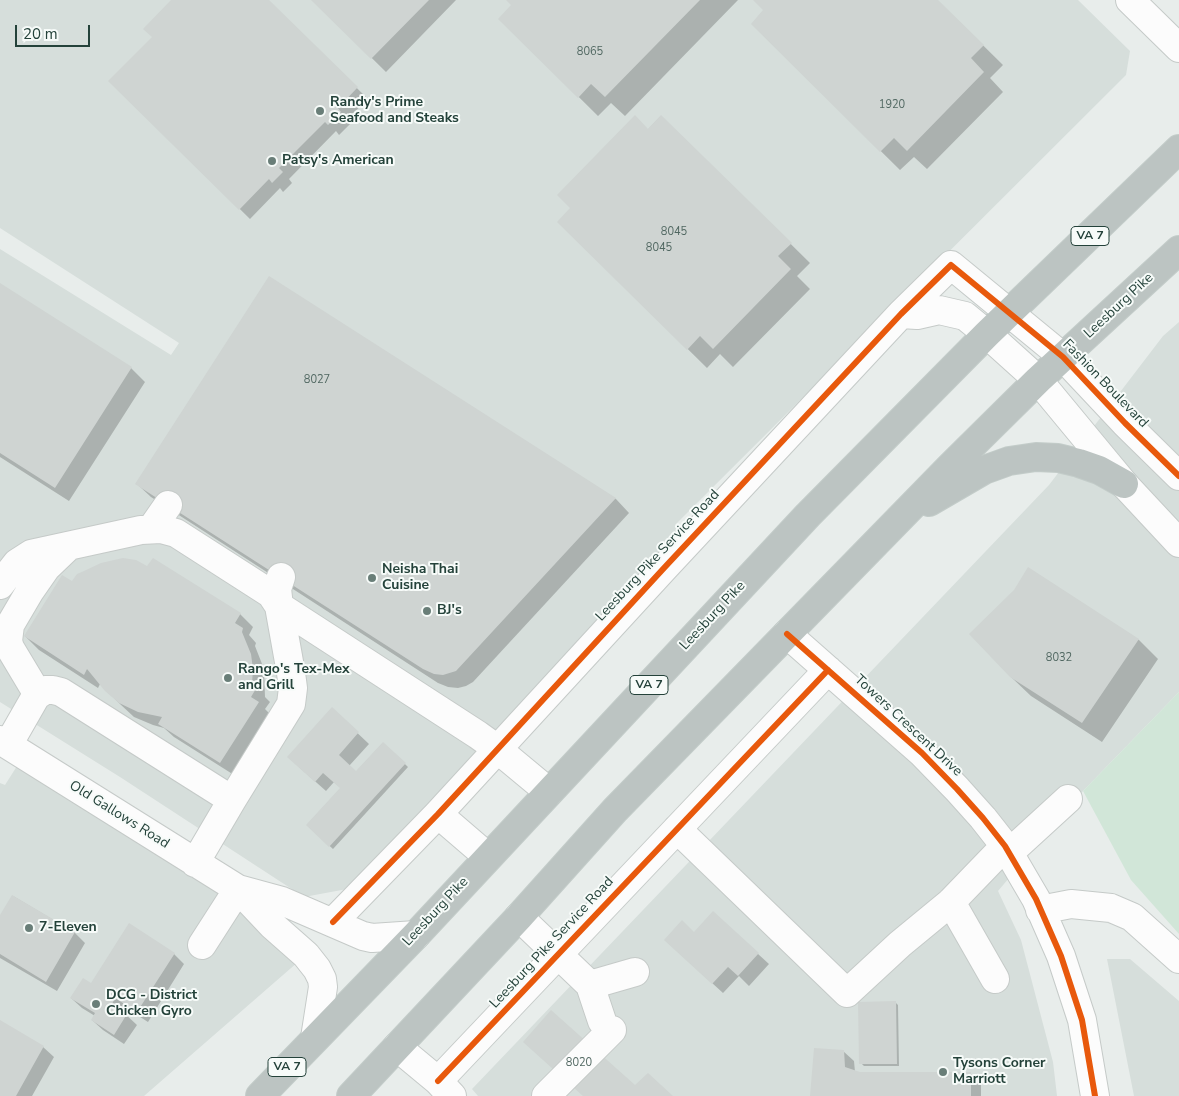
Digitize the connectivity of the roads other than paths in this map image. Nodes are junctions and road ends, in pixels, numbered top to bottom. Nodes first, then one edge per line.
1 (1130, 0) edge
2 (1179, 48) edge
3 (1179, 150) edge
4 (1179, 250) edge
5 (1010, 312) junction
6 (901, 314) junction
7 (987, 334) junction
8 (1063, 357) junction
9 (1038, 380) junction
10 (1179, 476) edge
11 (1124, 484) junction
12 (168, 505) dead end
13 (900, 519) junction
14 (152, 528) junction
15 (1179, 543) edge
16 (69, 546) junction
17 (282, 577) dead end
18 (0, 585) edge
19 (279, 606) junction
20 (787, 634) junction
21 (828, 670) junction
22 (36, 696) junction
23 (4, 743) edge
24 (496, 748) junction
25 (549, 792) junction
26 (1068, 799) dead end
27 (232, 800) junction
28 (438, 814) junction
29 (677, 829) junction
30 (1007, 850) junction
31 (488, 857) junction
32 (195, 863) junction
33 (238, 889) junction
34 (951, 902) junction
35 (1040, 910) junction
36 (519, 918) junction
37 (333, 922) junction
38 (416, 935) junction
39 (202, 945) dead end
40 (558, 955) junction
41 (1179, 959) edge
42 (635, 972) dead end
43 (994, 979) dead end
44 (590, 986) junction
45 (315, 1038) junction
46 (396, 1047) junction
47 (445, 1089) edge
48 (260, 1096) edge
49 (351, 1096) edge
50 (546, 1096) edge
51 (1095, 1096) edge

1 - 2 street
3 - 5 highway, Leesburg Pike / VA 7
4 - 8 highway, Leesburg Pike
5 - 6 street, Leesburg Pike Service Road
5 - 7 highway, Leesburg Pike / VA 7
5 - 8 street, Fashion Boulevard
6 - 7 street
6 - 24 street, Leesburg Pike Service Road
7 - 9 street
7 - 25 highway, Leesburg Pike / VA 7
8 - 9 highway, Leesburg Pike
8 - 10 street, Fashion Boulevard
9 - 11 street
9 - 13 highway, Leesburg Pike
11 - 13 highway
11 - 15 street
12 - 14 street
13 - 20 highway, Leesburg Pike
14 - 16 street
14 - 19 street
16 - 18 street
16 - 22 street
17 - 19 street
19 - 24 street
19 - 27 street
20 - 21 street, Towers Crescent Drive
20 - 36 highway, Leesburg Pike
21 - 29 street, Leesburg Pike Service Road
21 - 30 street, Towers Crescent Drive
22 - 23 street
22 - 27 street
23 - 32 street, Old Gallows Road
24 - 25 street
24 - 28 street, Leesburg Pike Service Road
25 - 31 highway, Leesburg Pike / VA 7
26 - 30 street
27 - 32 street
28 - 31 street
28 - 37 street, Leesburg Pike Service Road
29 - 34 street
29 - 40 street, Leesburg Pike Service Road
30 - 34 street
30 - 35 street, Towers Crescent Drive
31 - 38 highway, Leesburg Pike / VA 7
32 - 33 street, Old Gallows Road
33 - 37 street, Old Gallows Road
33 - 39 street
33 - 45 street, Old Gallows Road
34 - 43 street
35 - 41 street
35 - 51 street, Towers Crescent Drive
36 - 40 street
36 - 46 highway, Leesburg Pike
37 - 38 street, Old Gallows Road
38 - 45 highway, Leesburg Pike / VA 7
40 - 44 street
40 - 47 street, Leesburg Pike Service Road
42 - 44 street
44 - 50 street
45 - 48 highway, Leesburg Pike / VA 7
46 - 47 street
46 - 49 highway, Leesburg Pike

